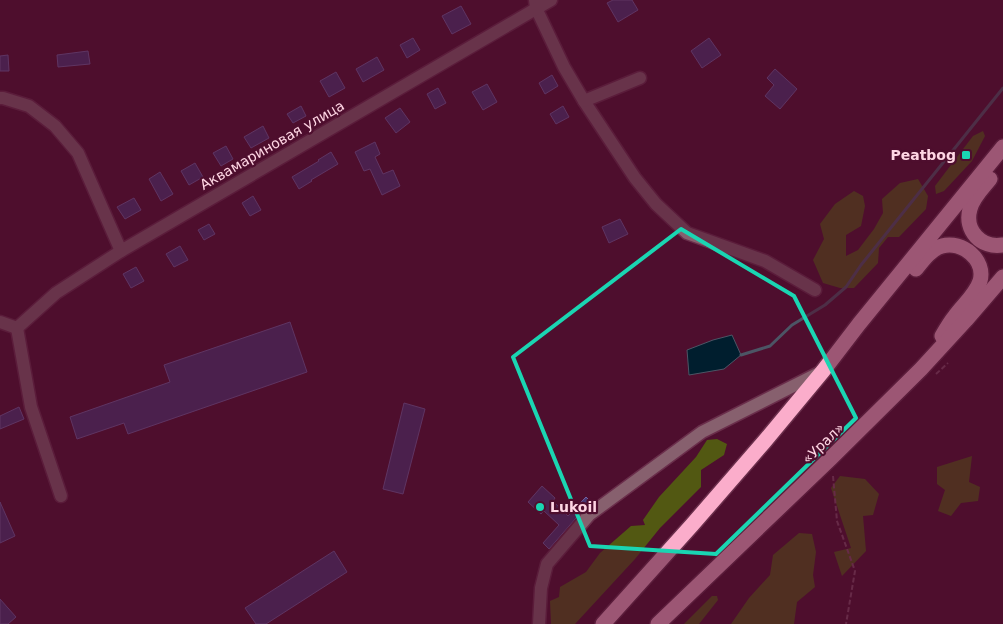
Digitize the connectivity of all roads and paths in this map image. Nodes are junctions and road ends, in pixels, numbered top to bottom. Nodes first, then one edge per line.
1 (551, 0) edge
2 (536, 4) edge
3 (640, 78) dead end
4 (0, 98) edge
5 (584, 101) junction
6 (1003, 147) edge
7 (1003, 162) edge
8 (1003, 245) edge
9 (120, 251) junction
10 (1003, 277) edge
11 (816, 290) dead end
12 (0, 322) edge
13 (859, 324) junction
14 (17, 328) junction
15 (921, 369) junction
16 (823, 371) junction
17 (831, 458) junction
18 (61, 496) dead end
19 (539, 624) edge
20 (603, 624) edge
21 (658, 624) edge
22 (846, 624) edge

1 - 2 street, Аквамариновая улица
2 - 5 street
2 - 9 street, Аквамариновая улица
3 - 5 street
4 - 9 street
5 - 11 street
6 - 13 highway
7 - 8 highway
9 - 14 street, Аквамариновая улица
10 - 15 highway, «Урал»
12 - 14 street
13 - 15 highway
13 - 16 highway
14 - 18 street
15 - 17 highway, «Урал»
16 - 19 street
16 - 20 highway
17 - 21 highway, «Урал»
17 - 22 path

